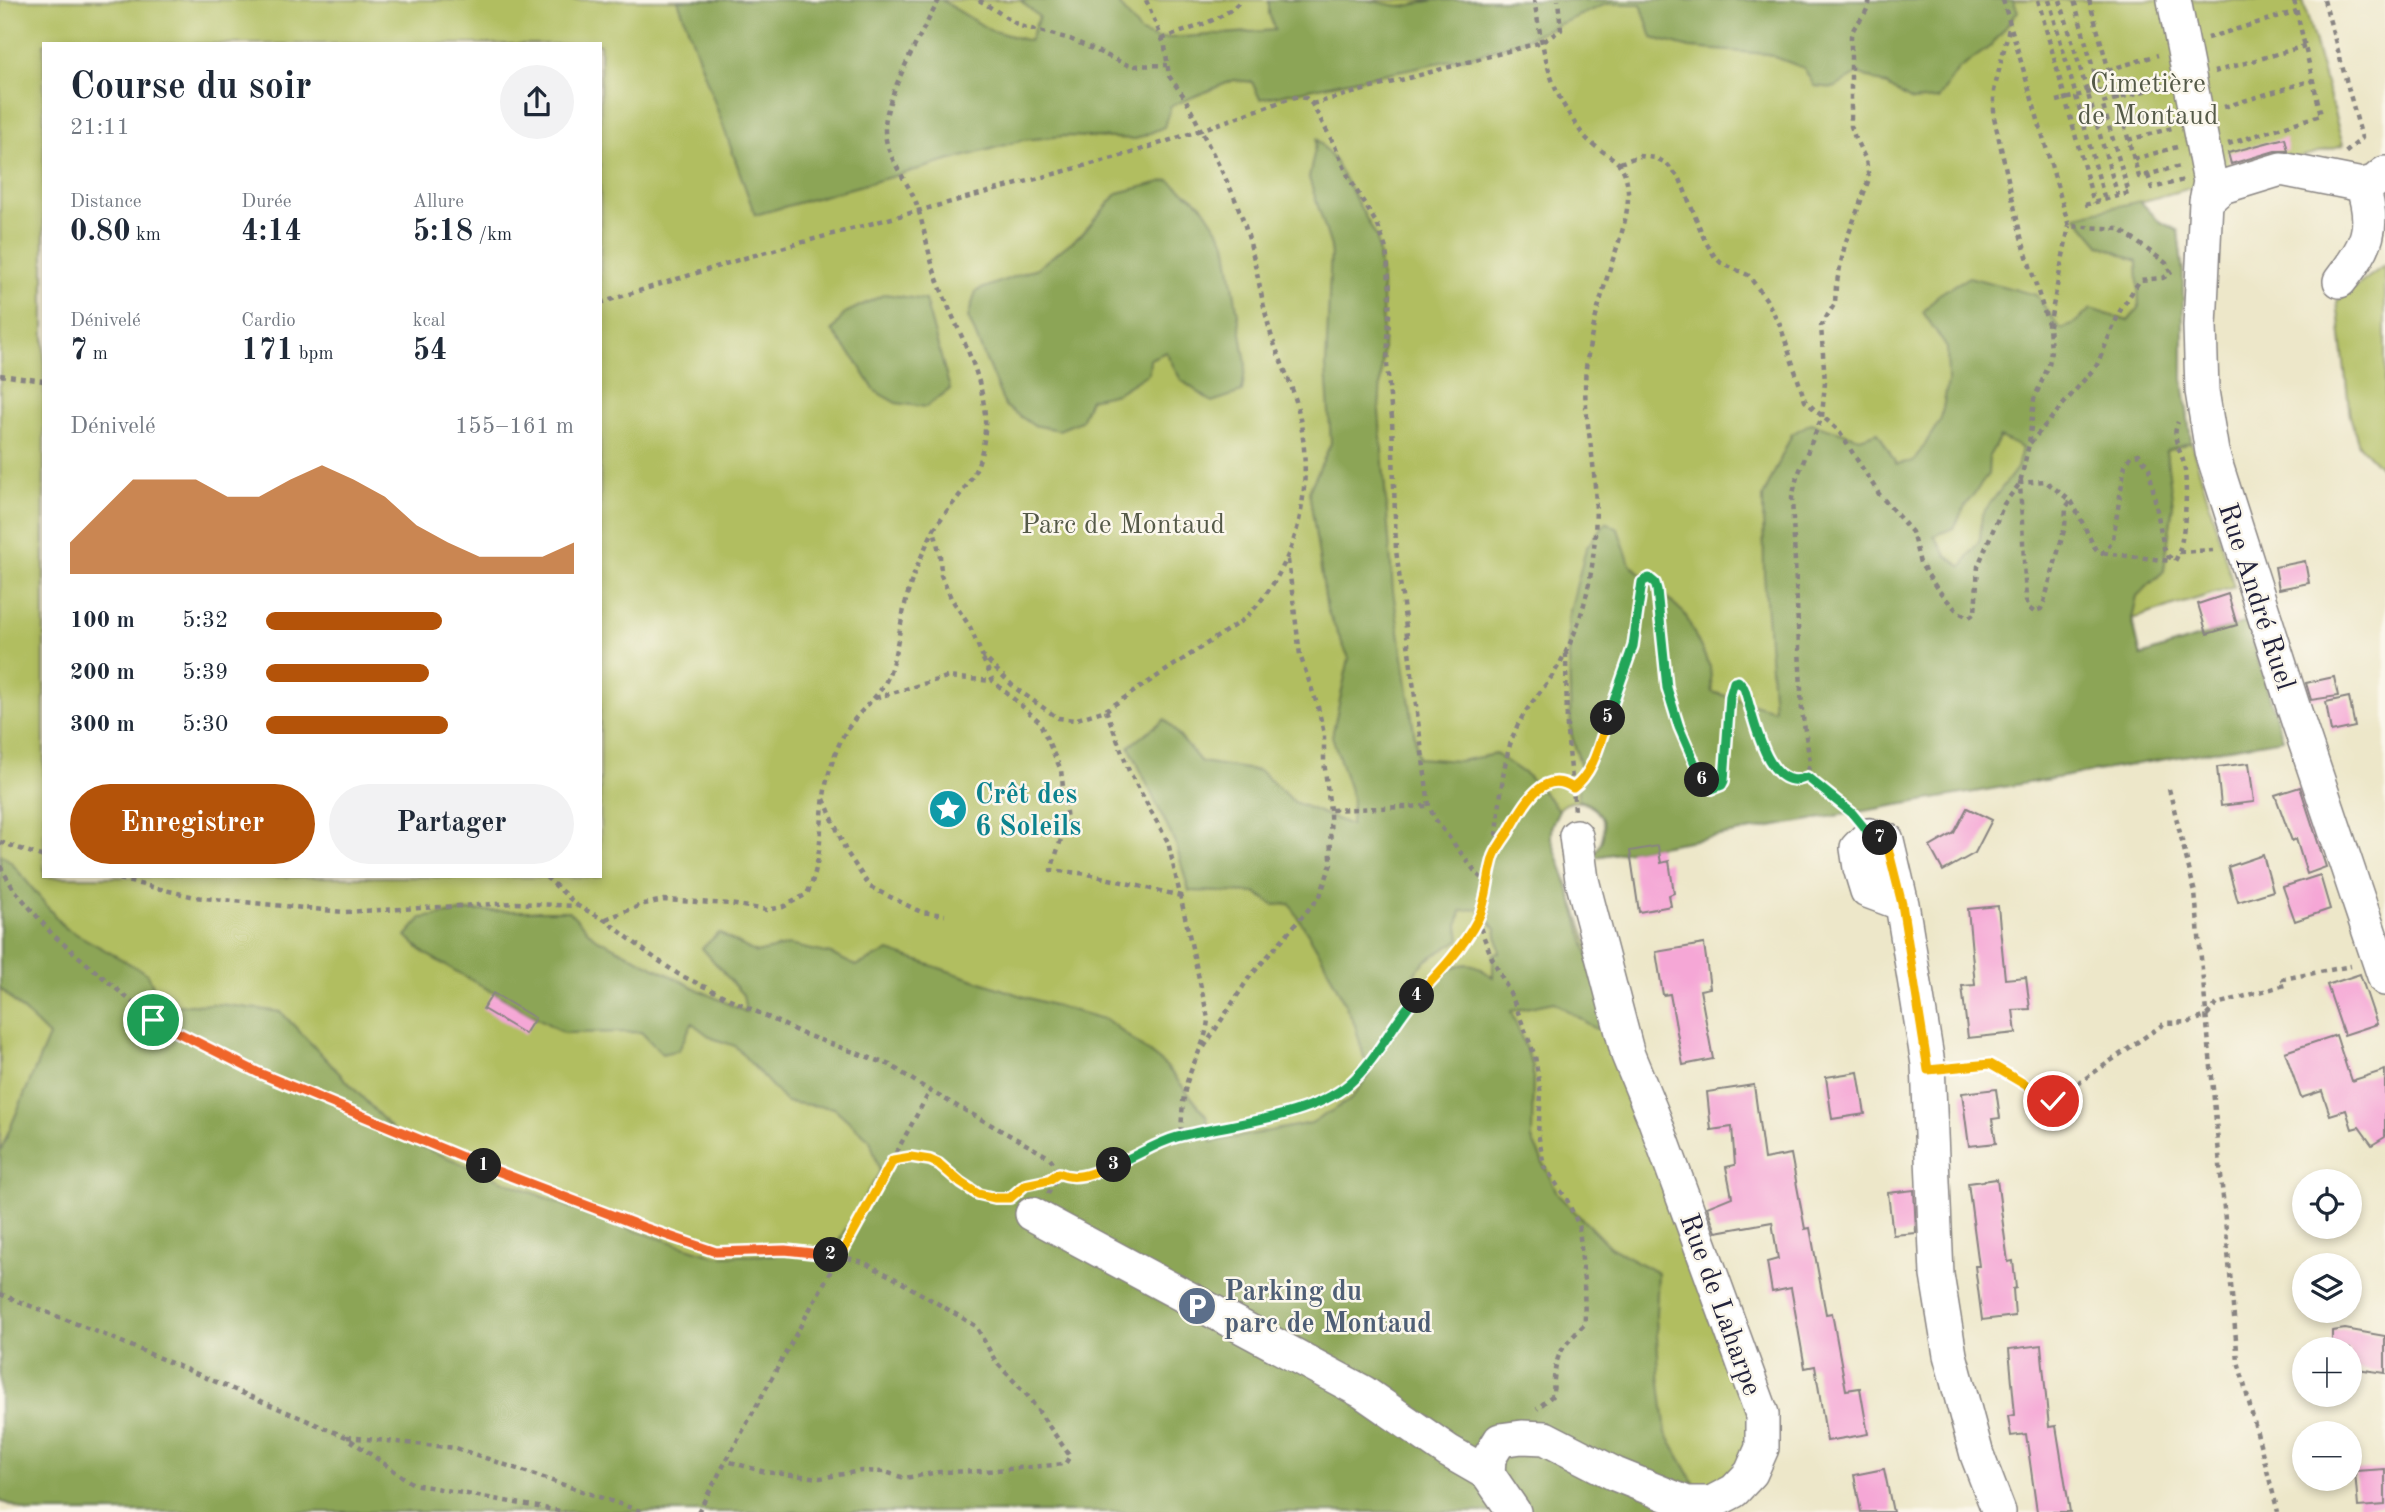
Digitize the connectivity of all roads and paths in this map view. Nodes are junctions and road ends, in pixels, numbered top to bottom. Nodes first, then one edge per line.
1 (939, 0) edge
2 (979, 0) edge
3 (1146, 0) edge
4 (1241, 0) edge
5 (1534, 0) edge
6 (1558, 0) edge
7 (1870, 0) edge
8 (2003, 0) edge
9 (2038, 0) edge
10 (2049, 0) edge
11 (2060, 0) edge
12 (2074, 0) edge
13 (2088, 0) edge
14 (2174, 0) edge
15 (2294, 0) edge
16 (2324, 0) edge
17 (2297, 11) junction
18 (2010, 24) junction
19 (1163, 39) junction
20 (1542, 42) junction
21 (2305, 46) junction
22 (1167, 65) junction
23 (2108, 70) junction
24 (2313, 80) junction
25 (2087, 93) junction
26 (2077, 96) junction
27 (2066, 99) junction
28 (2116, 99) junction
29 (2057, 101) dead end
30 (1312, 104) junction
31 (2123, 121) junction
32 (2197, 121) junction
33 (1201, 130) junction
34 (2128, 140) junction
35 (2341, 157) dead end
36 (2134, 159) junction
37 (1620, 163) junction
38 (2148, 175) junction
39 (2373, 179) edge
40 (2118, 196) junction
41 (2105, 200) junction
42 (2094, 202) junction
43 (2085, 205) dead end
44 (918, 209) junction
45 (2069, 226) junction
46 (2340, 281) dead end
47 (602, 302) edge
48 (2049, 327) junction
49 (0, 375) edge
50 (42, 381) edge
51 (2202, 391) junction
52 (1822, 417) junction
53 (2029, 444) junction
54 (2020, 483) junction
55 (2070, 502) junction
56 (934, 529) junction
57 (2179, 552) junction
58 (2102, 553) junction
59 (2221, 555) dead end
60 (1288, 556) junction
61 (2172, 561) junction
62 (1566, 652) junction
63 (982, 655) junction
64 (993, 681) junction
65 (873, 699) junction
66 (1106, 710) junction
67 (1807, 777) junction
68 (1573, 788) junction
69 (2169, 789) dead end
70 (824, 798) junction
71 (1429, 806) junction
72 (1330, 810) junction
73 (1870, 835) joint
74 (1576, 836) joint
75 (0, 842) edge
76 (42, 856) edge
77 (1494, 856) junction
78 (0, 866) edge
79 (113, 878) edge
80 (547, 878) edge
81 (1489, 885) junction
82 (1181, 895) junction
83 (578, 906) junction
84 (945, 915) dead end
85 (1479, 918) junction
86 (606, 920) junction
87 (2380, 965) edge
88 (2206, 1016) junction
89 (1199, 1053) junction
90 (1928, 1070) junction
91 (930, 1091) junction
92 (1181, 1136) junction
93 (893, 1160) junction
94 (1059, 1173) junction
95 (1022, 1198) junction
96 (840, 1256) junction
97 (0, 1294) edge
98 (1532, 1410) dead end
99 (346, 1437) junction
100 (1779, 1460) dead end
101 (727, 1461) junction
102 (1488, 1474) junction
103 (1720, 1509) edge
104 (565, 1512) edge
105 (643, 1512) edge
106 (698, 1512) edge
107 (1514, 1512) edge
108 (1999, 1512) edge
109 (2278, 1512) edge

1 - 44 path
2 - 22 path
3 - 19 path
4 - 19 path
5 - 20 path
6 - 20 path
7 - 52 path
8 - 18 path
9 - 27 path
10 - 26 path
11 - 25 path
12 - 25 path
13 - 23 path
14 - 32 street, Rue André Ruel
15 - 17 path
16 - 35 path
17 - 21 path
17 - 32 path
18 - 45 path
18 - 48 path
19 - 22 path
20 - 30 path
20 - 37 path
21 - 24 path
21 - 32 path
22 - 33 path
23 - 28 path
23 - 32 path
24 - 32 path
24 - 32 path
25 - 26 path
25 - 40 path
26 - 27 path
26 - 41 path
27 - 29 path
27 - 42 path
28 - 31 path
28 - 32 path
28 - 40 path
30 - 33 path
30 - 71 path
31 - 32 path
31 - 34 path
32 - 34 path
32 - 36 path
32 - 38 path
32 - 38 path
32 - 39 street
32 - 51 street, Rue André Ruel
33 - 44 path
33 - 60 path
34 - 36 path
36 - 38 path
37 - 52 path
37 - 62 path
39 - 46 street
40 - 41 path
41 - 42 path
42 - 43 path
44 - 47 path
44 - 56 path
45 - 48 path
45 - 53 path
48 - 53 path
49 - 50 path
51 - 57 path
51 - 87 street, Rue André Ruel
52 - 54 path
52 - 67 path
53 - 54 path
54 - 55 path
54 - 55 path
55 - 58 path
56 - 63 path
56 - 65 path
57 - 59 path
57 - 61 path
58 - 61 path
58 - 61 path
60 - 66 path
60 - 72 path
62 - 68 path
62 - 77 path
63 - 64 path
63 - 66 path
64 - 65 path
64 - 82 path
65 - 70 path
66 - 82 path
67 - 68 path
67 - 73 path
68 - 74 path
68 - 77 path
69 - 88 path
70 - 84 path
70 - 86 path
71 - 72 path
71 - 81 path
72 - 89 path
73 - 90 street
74 - 103 street, Rue de Laharpe
75 - 76 path
77 - 81 path
78 - 96 path
79 - 83 path
80 - 83 path
81 - 85 path
82 - 89 path
83 - 86 path
85 - 92 path
85 - 98 path
86 - 91 path
87 - 88 path
88 - 90 path
88 - 109 path
89 - 92 path
90 - 108 street
91 - 93 path
91 - 94 path
92 - 94 path
93 - 95 path
93 - 96 path
94 - 95 path
95 - 102 street
96 - 101 path
96 - 101 path
97 - 99 path
99 - 104 path
99 - 105 path
100 - 103 street
101 - 106 path
102 - 103 street
102 - 107 street

